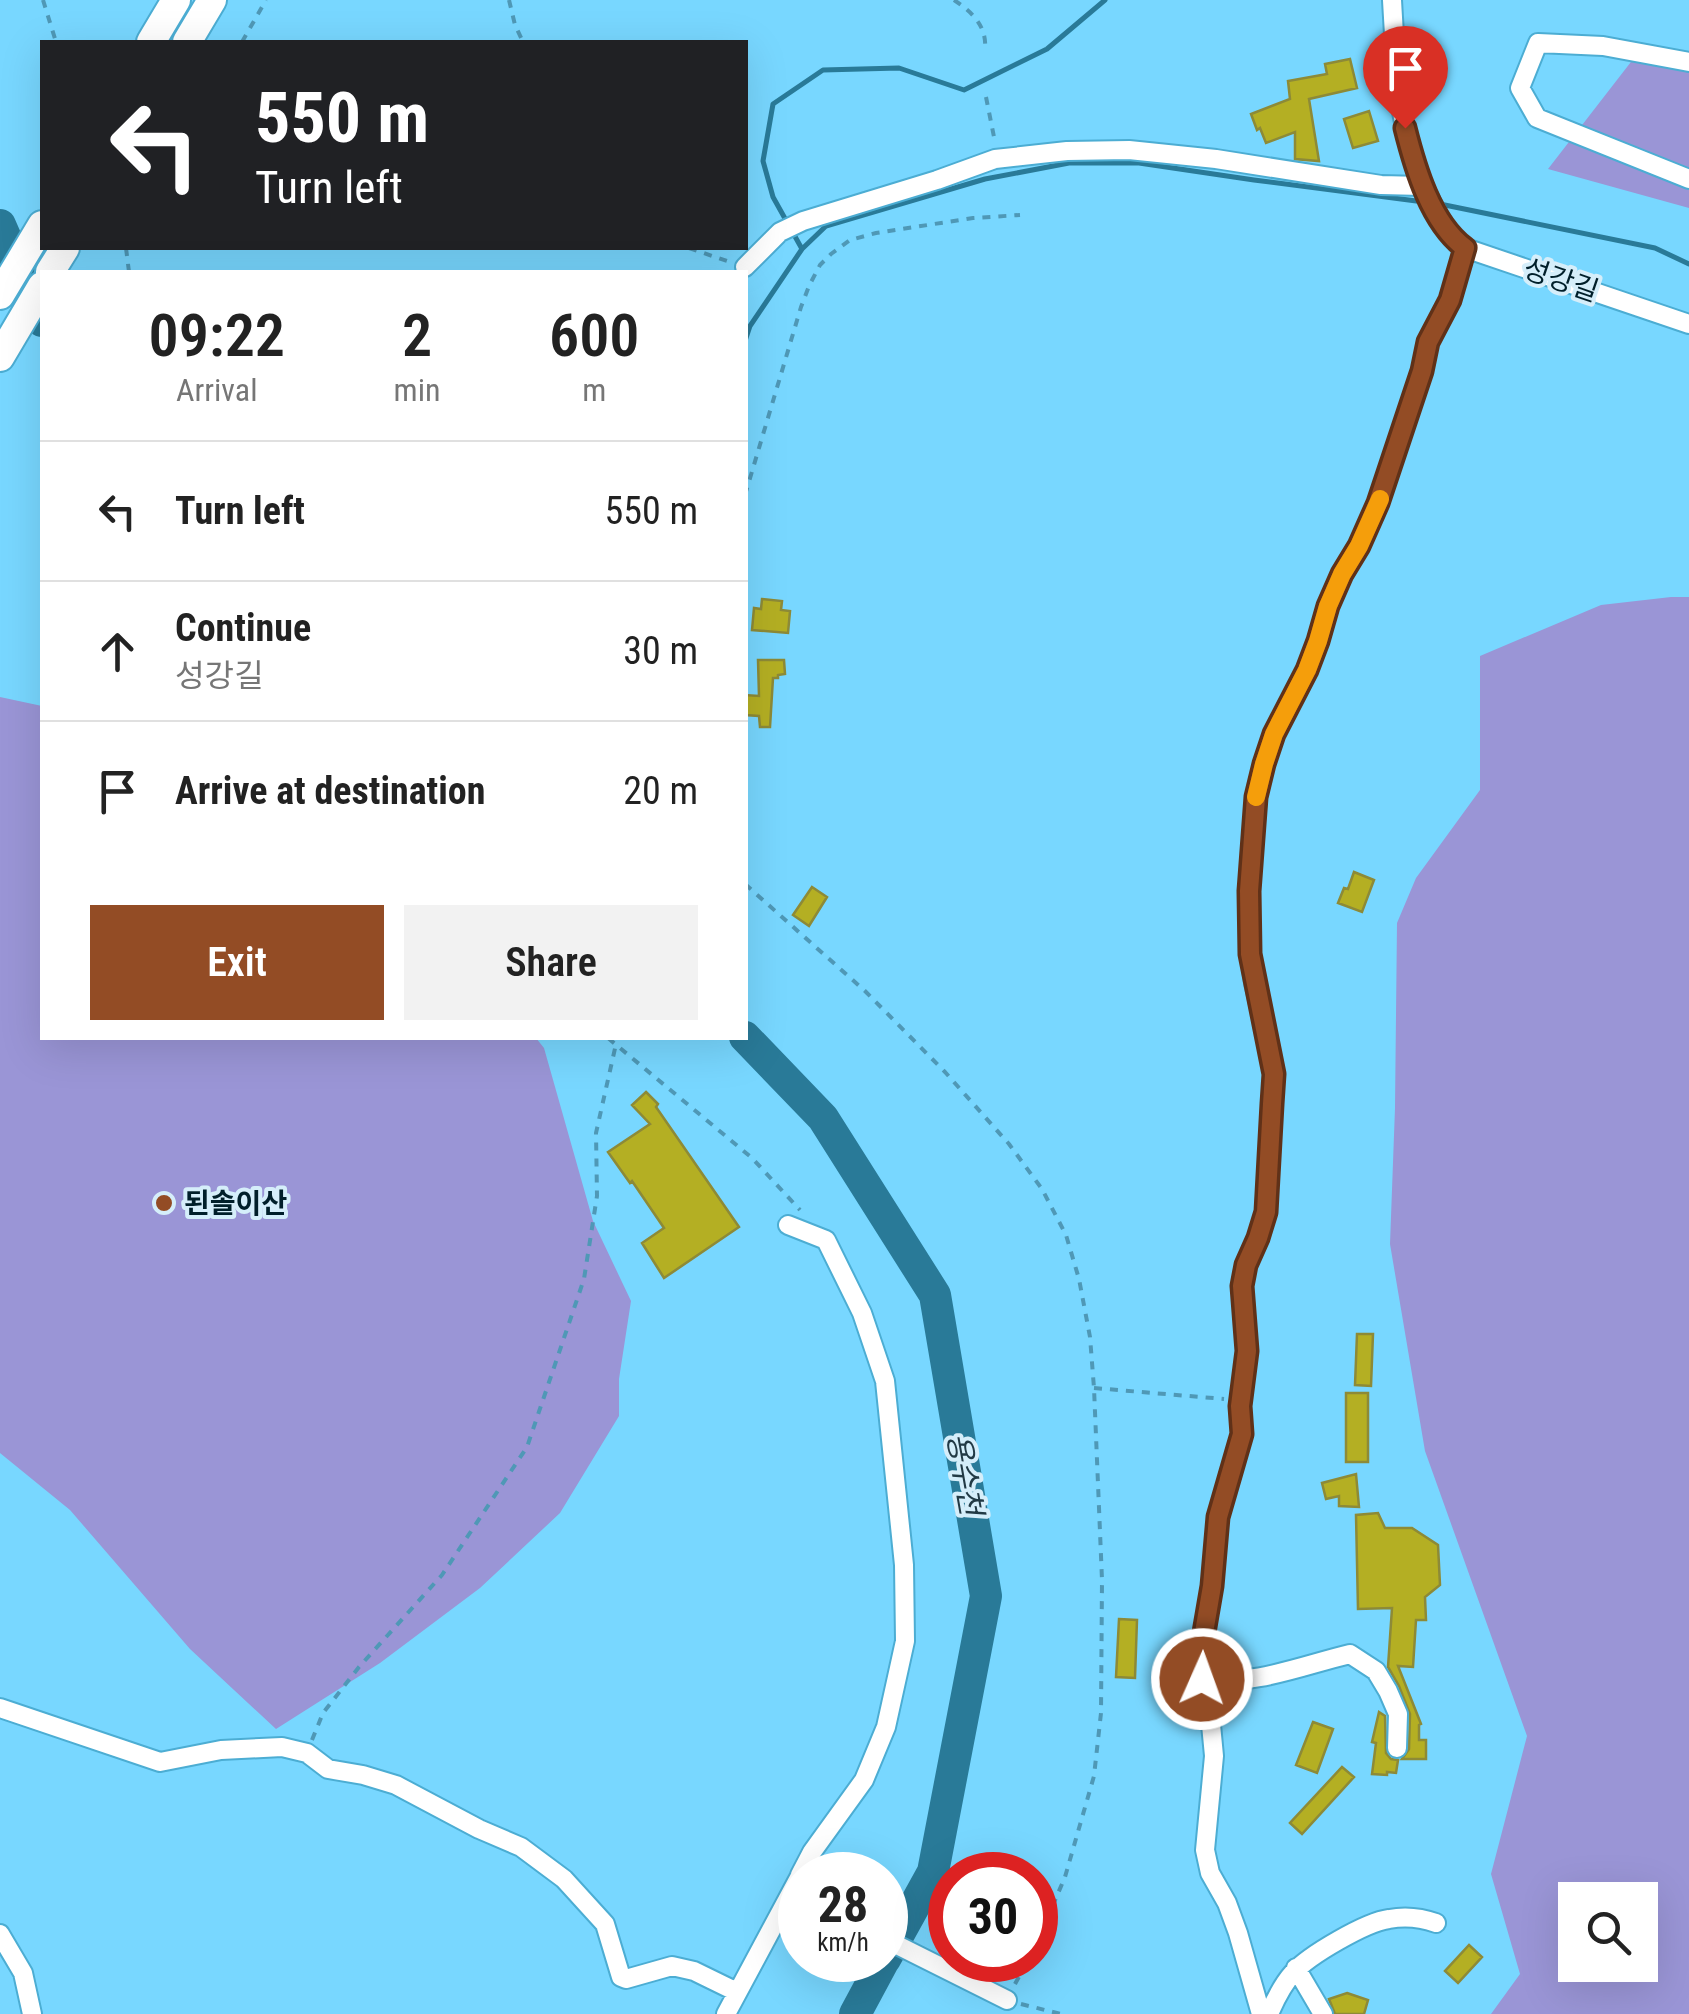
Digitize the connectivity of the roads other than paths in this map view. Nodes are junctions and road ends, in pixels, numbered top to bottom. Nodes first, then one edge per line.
1 (176, 0) edge
2 (212, 0) edge
3 (1392, 0) edge
4 (152, 40) edge
5 (188, 40) edge
6 (1689, 62) edge
7 (1689, 179) edge
8 (1423, 188) junction
9 (40, 228) edge
10 (1465, 248) junction
11 (745, 267) road end
12 (40, 289) edge
13 (0, 296) edge
14 (1689, 324) edge
15 (0, 357) edge
16 (788, 1225) dead end
17 (1202, 1679) junction
18 (0, 1708) edge
19 (1397, 1748) dead end
20 (812, 1852) edge
21 (778, 1920) edge
22 (1436, 1923) dead end
23 (0, 1934) edge
24 (908, 1950) edge
25 (1296, 1968) junction
26 (738, 1992) junction
27 (1006, 2000) road end
28 (32, 2014) edge
29 (726, 2014) edge
30 (1261, 2014) edge
31 (1269, 2014) edge
32 (1323, 2014) edge

1 - 4 highway
2 - 5 highway
3 - 8 street
6 - 7 street
8 - 10 street, 성강길
8 - 11 street
9 - 13 highway
10 - 14 street, 성강길
10 - 17 street
12 - 15 highway
16 - 20 street
17 - 19 street
17 - 30 street
18 - 26 street
21 - 26 street
22 - 25 street
23 - 28 street
24 - 27 street
25 - 31 street
25 - 32 street
26 - 29 street

